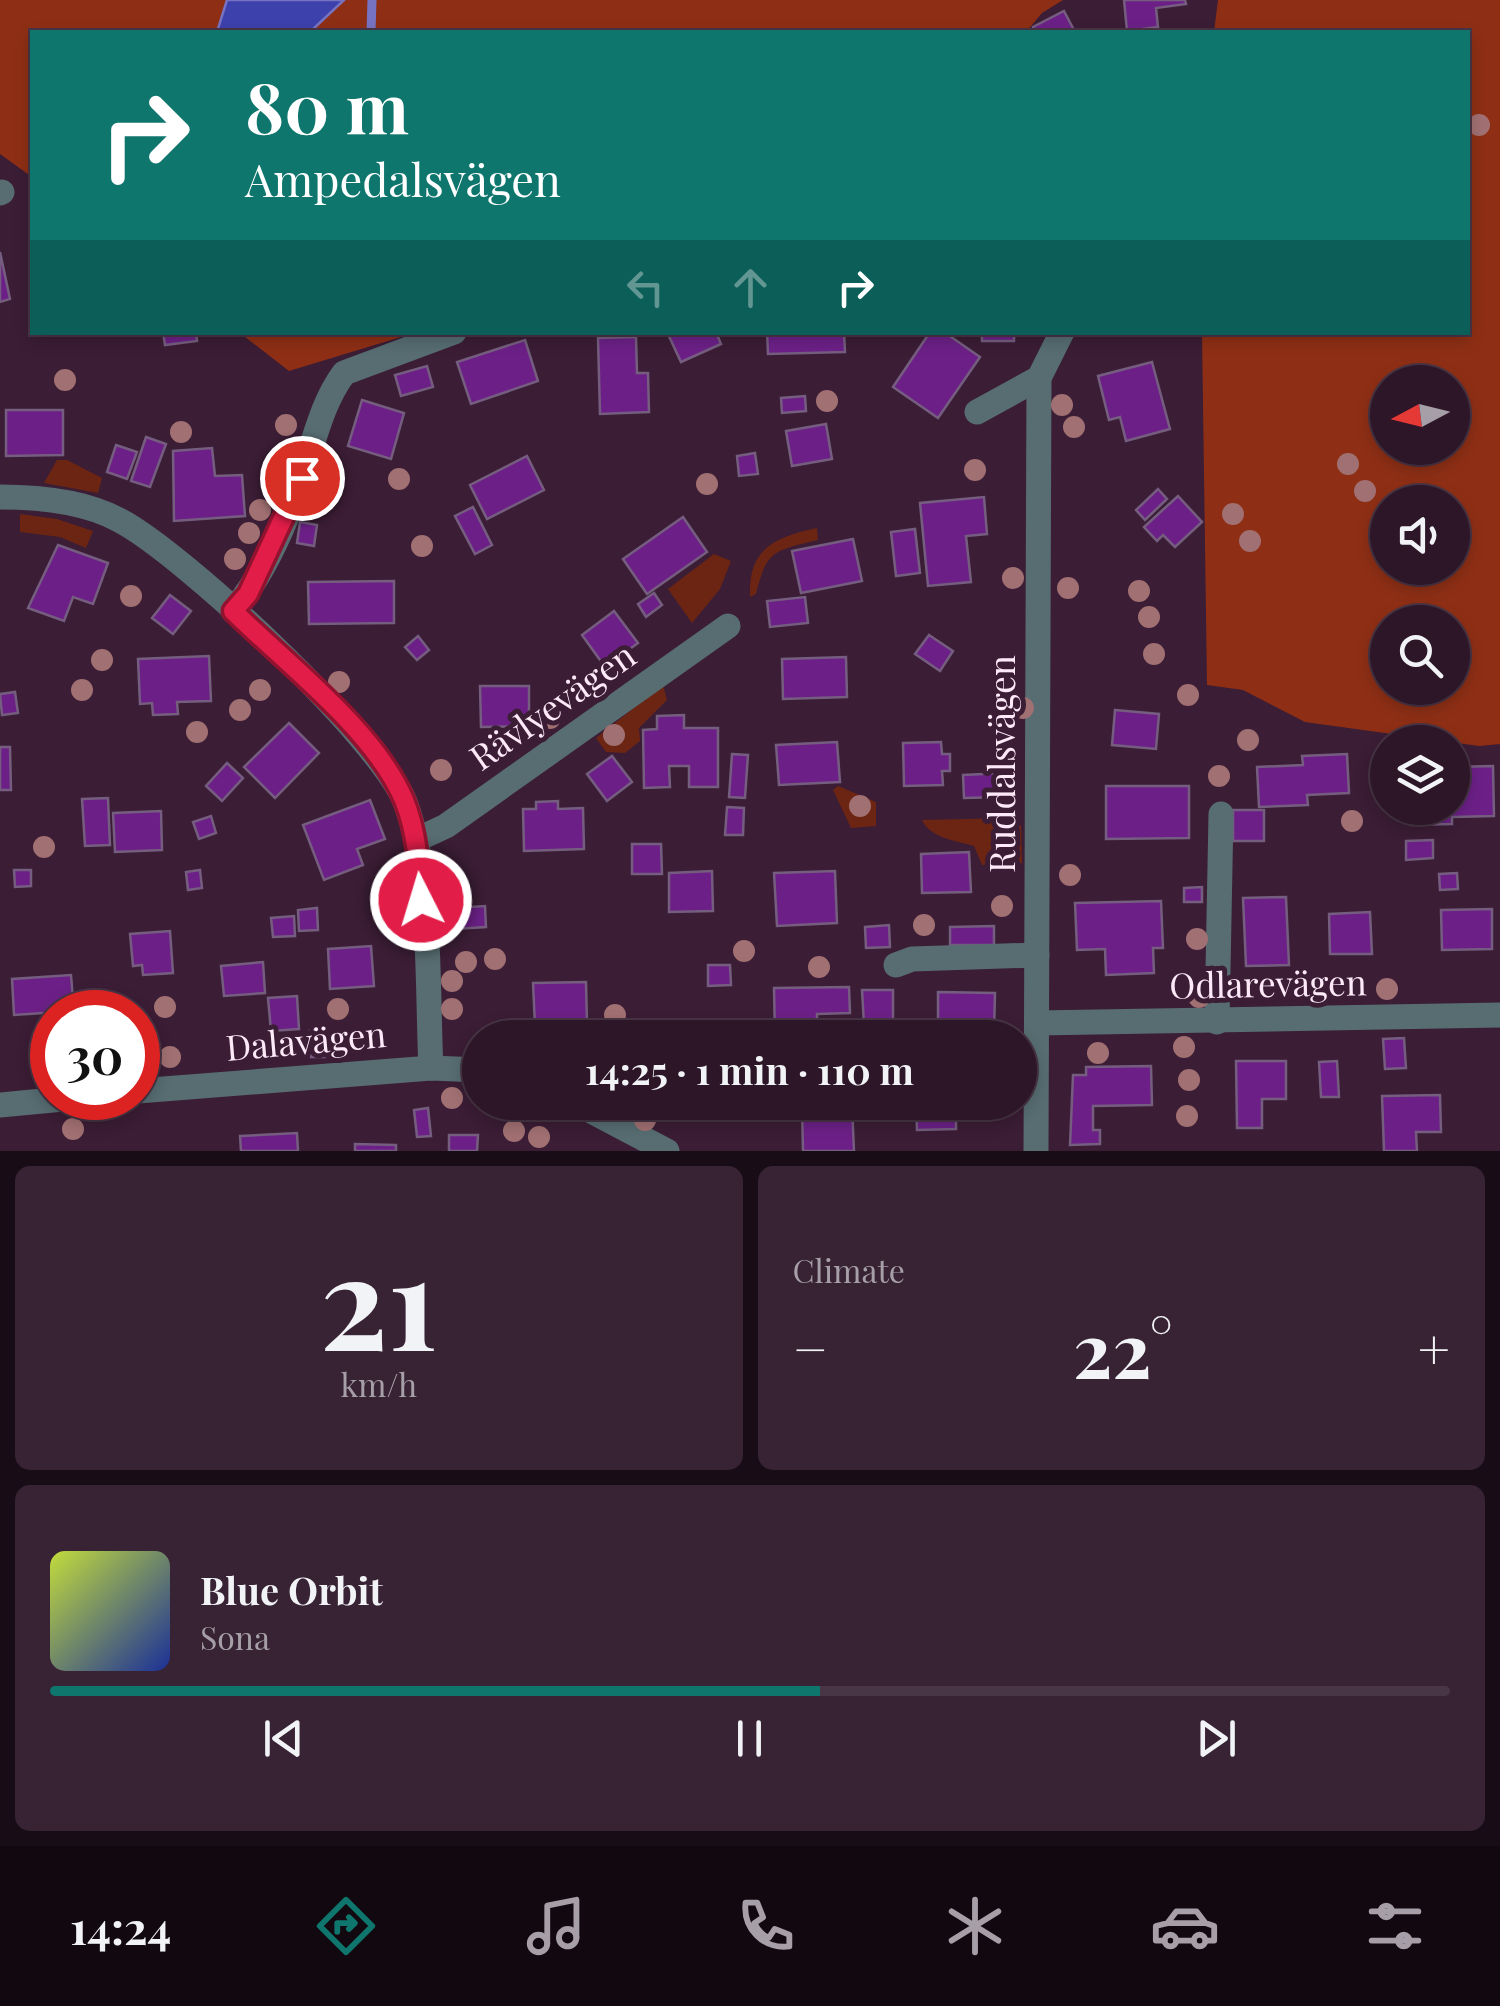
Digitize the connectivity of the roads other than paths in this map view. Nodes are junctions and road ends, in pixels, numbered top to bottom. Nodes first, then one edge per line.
1 (446, 335) edge
2 (1060, 335) edge
3 (1039, 378) junction
4 (977, 412) dead end
5 (0, 497) edge
6 (233, 611) junction
7 (728, 626) dead end
8 (1221, 814) dead end
9 (416, 840) junction
10 (1037, 955) junction
11 (896, 965) dead end
12 (1500, 1015) edge
13 (1037, 1020) edge
14 (1217, 1022) junction
15 (1037, 1024) edge
16 (432, 1068) junction
17 (462, 1069) edge
18 (160, 1089) edge
19 (30, 1102) edge
20 (0, 1105) edge
21 (608, 1120) edge
22 (1036, 1120) edge
23 (667, 1151) edge
24 (1036, 1151) edge

1 - 6 street
2 - 3 street
3 - 4 street
3 - 10 street, Ruddalsvägen
5 - 6 street
6 - 9 street
7 - 9 street, Rävlyevägen
8 - 14 street
9 - 16 street
10 - 11 street
10 - 13 street, Ruddalsvägen
12 - 14 street, Odlarevägen
14 - 15 street, Odlarevägen
16 - 17 street, Dalavägen
16 - 18 street, Dalavägen
19 - 20 street
21 - 23 street
22 - 24 street, Ruddalsvägen

